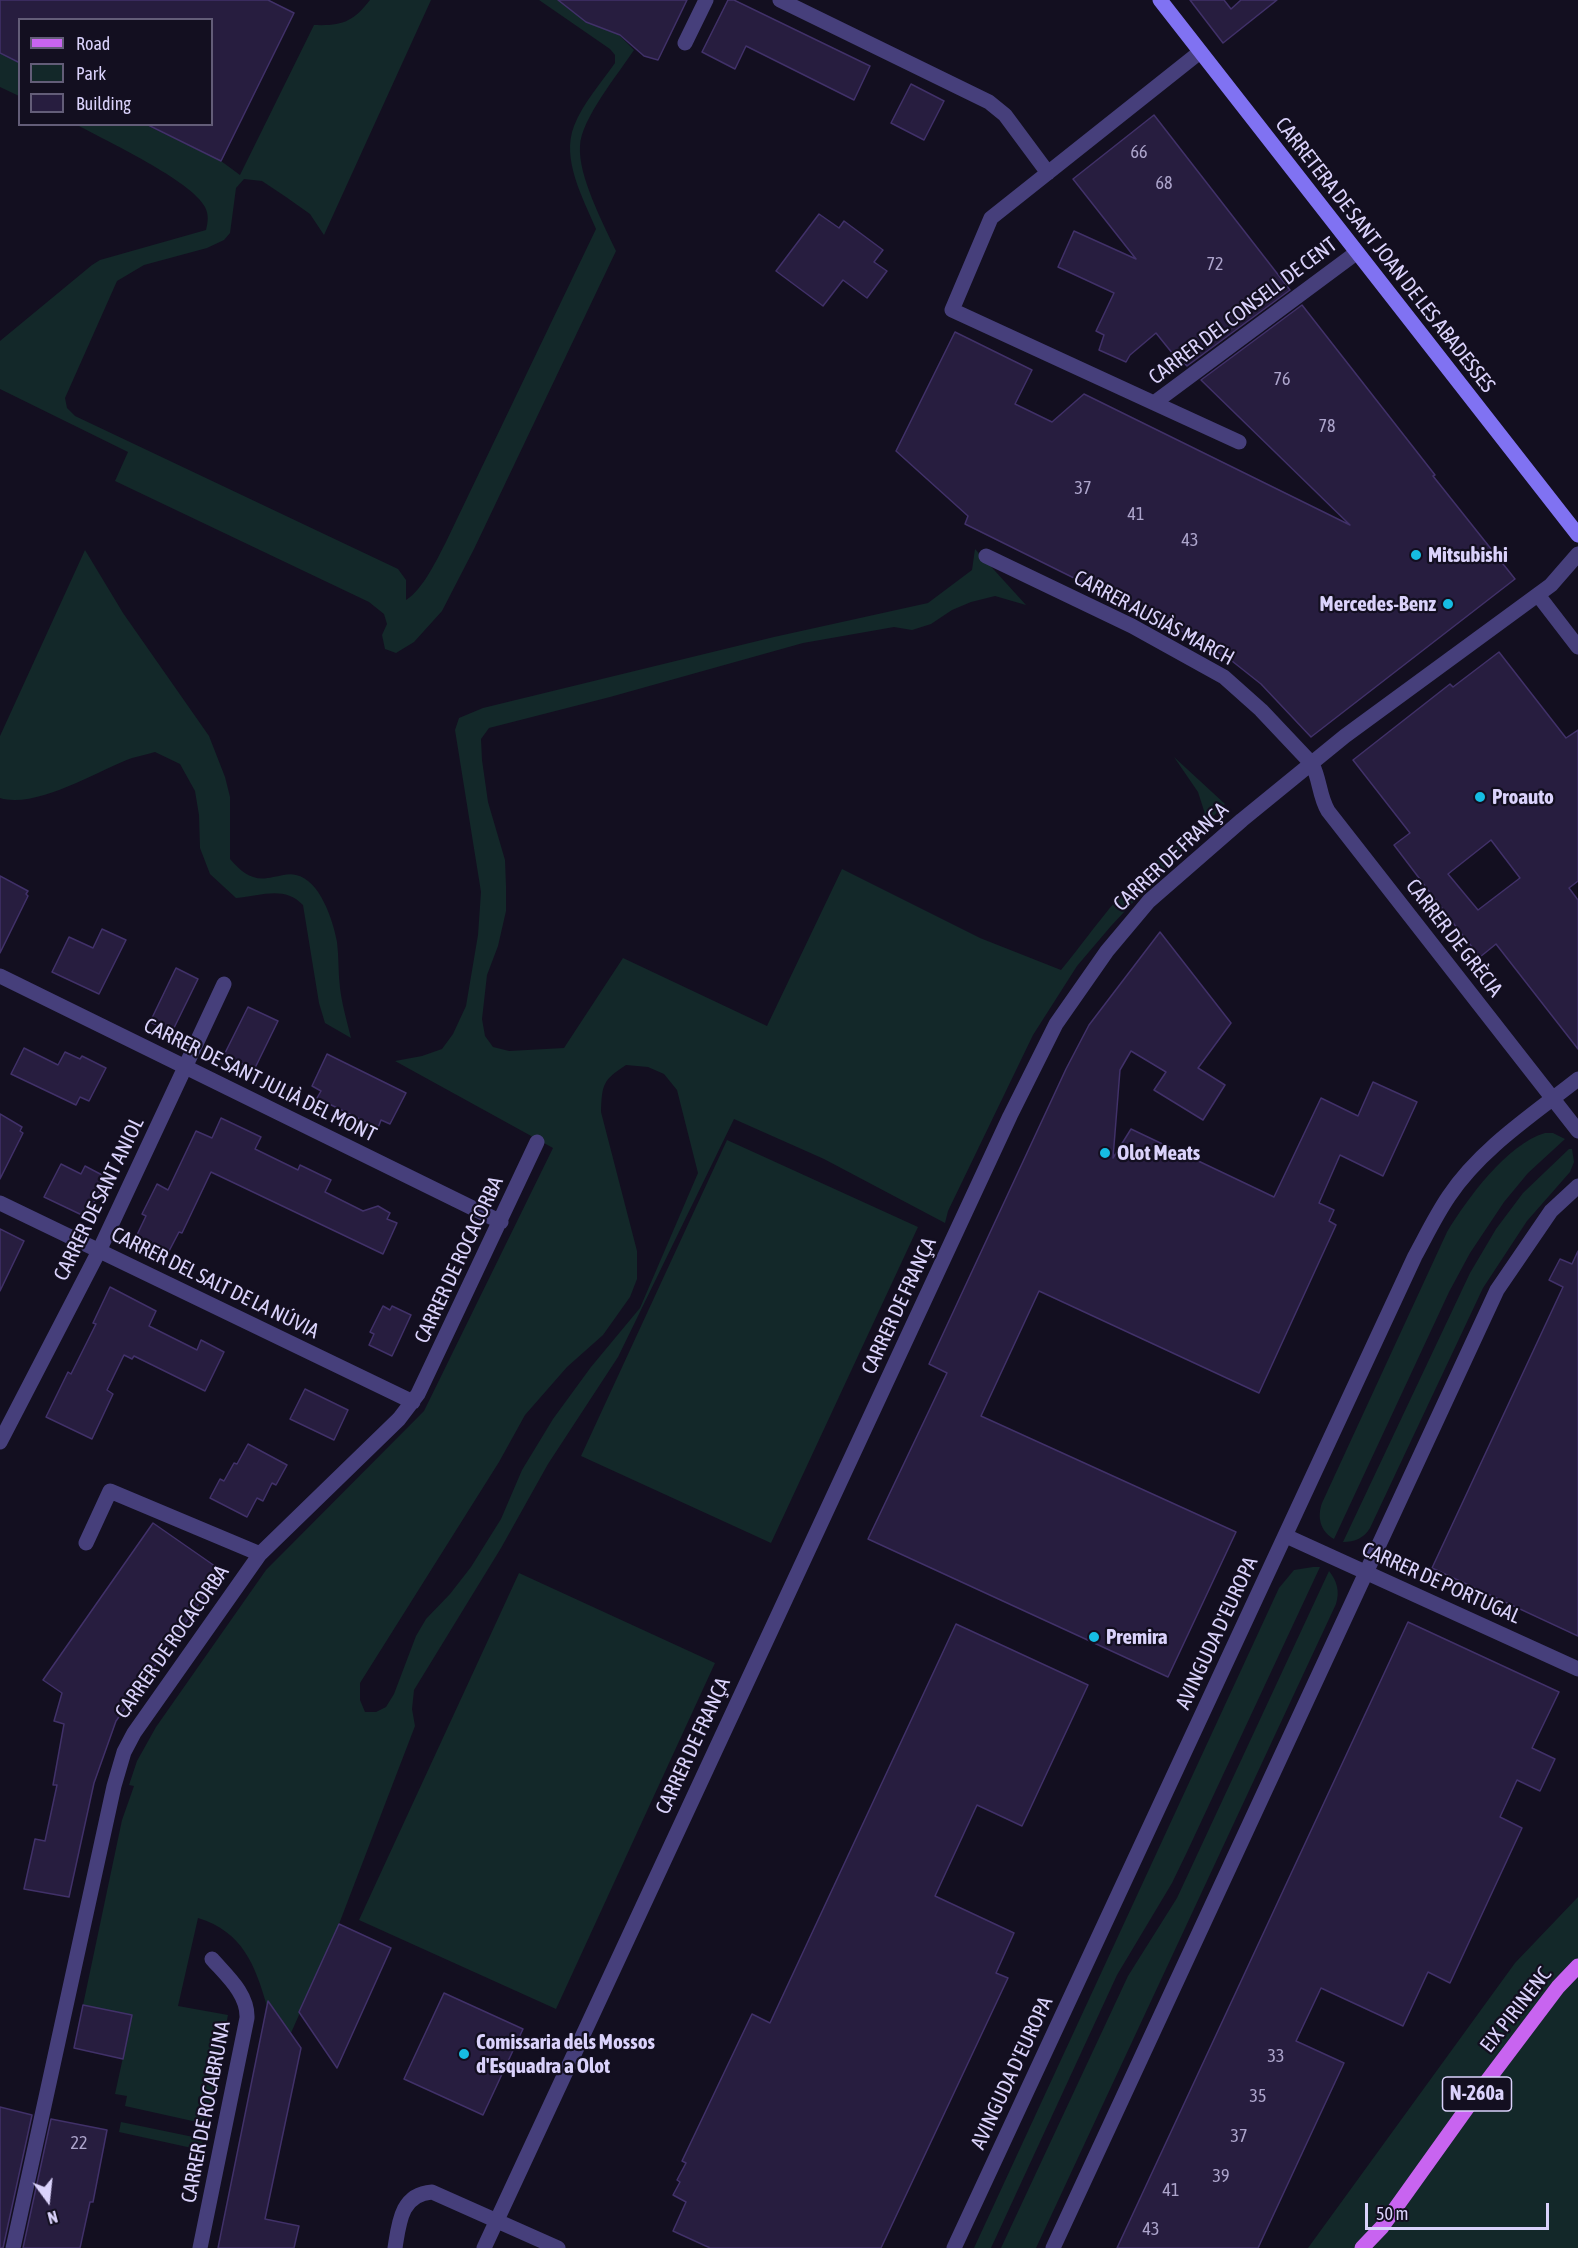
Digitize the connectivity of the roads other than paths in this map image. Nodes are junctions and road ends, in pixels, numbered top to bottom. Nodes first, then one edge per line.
1 (706, 0) edge
2 (780, 0) edge
3 (1160, 0) edge
4 (685, 43) dead end
5 (1200, 52) junction
6 (1048, 173) junction
7 (1356, 252) junction
8 (1154, 403) junction
9 (1239, 442) dead end
10 (1578, 536) edge
11 (1578, 554) edge
12 (986, 556) dead end
13 (1538, 595) junction
14 (1578, 647) edge
15 (1312, 764) junction
16 (0, 976) edge
17 (224, 984) dead end
18 (185, 1068) junction
19 (1578, 1079) edge
20 (1552, 1099) junction
21 (1578, 1131) edge
22 (537, 1143) dead end
23 (1578, 1186) edge
24 (0, 1203) edge
25 (501, 1222) junction
26 (99, 1251) junction
27 (413, 1402) junction
28 (2, 1433) edge
29 (1286, 1536) junction
30 (86, 1543) dead end
31 (260, 1554) junction
32 (1367, 1574) junction
33 (1578, 1669) edge
34 (212, 1959) dead end
35 (1578, 1966) edge
36 (496, 2219) junction
37 (1382, 2227) junction
38 (13, 2248) edge
39 (200, 2248) edge
40 (395, 2248) edge
41 (484, 2248) edge
42 (558, 2248) edge
43 (954, 2248) edge
44 (1053, 2248) edge
45 (1362, 2248) edge
46 (1373, 2248) edge

1 - 4 street
2 - 6 street
3 - 5 main road, CARRETERA DE SANT JOAN DE LES ABADESSES
5 - 6 street
5 - 7 main road, CARRETERA DE SANT JOAN DE LES ABADESSES
6 - 8 street, CARRER DEL CONSELL DE CENT
7 - 8 street, CARRER DEL CONSELL DE CENT
7 - 10 main road, CARRETERA DE SANT JOAN DE LES ABADESSES
8 - 9 street, CARRER DEL CONSELL DE CENT
11 - 13 street, CARRER DE FRANÇA
12 - 15 street, CARRER AUSIÀS MARCH
13 - 14 street
13 - 15 street, CARRER DE FRANÇA
15 - 20 street, CARRER DE GRÈCIA
15 - 36 street, CARRER DE FRANÇA
16 - 18 street, CARRER DE SANT JULIÀ DEL MONT
17 - 18 street, CARRER DE SANT ANIOL
18 - 25 street, CARRER DE SANT JULIÀ DEL MONT
18 - 26 street, CARRER DE SANT ANIOL
19 - 20 street, AVINGUDA D'EUROPA
20 - 21 street, CARRER DE GRÈCIA
20 - 29 street, AVINGUDA D'EUROPA
22 - 25 street, CARRER DE ROCACORBA
23 - 32 street
24 - 26 street, CARRER DEL SALT DE LA NÚVIA
25 - 27 street, CARRER DE ROCACORBA
26 - 27 street, CARRER DEL SALT DE LA NÚVIA
26 - 28 street, CARRER DE SANT ANIOL
27 - 31 street, CARRER DE ROCACORBA
29 - 32 street, CARRER DE PORTUGAL
29 - 43 street, AVINGUDA D'EUROPA
30 - 31 street
31 - 38 street, CARRER DE ROCACORBA
32 - 33 street, CARRER DE PORTUGAL
32 - 44 street
34 - 39 street, CARRER DE ROCABRUNA
35 - 37 main road, EIX PIRINENC / N-260a
36 - 40 street
36 - 41 street, CARRER DE FRANÇA
36 - 42 street
37 - 45 main road, EIX PIRINENC / N-260a
37 - 46 main road, EIX PIRINENC / N-260a

